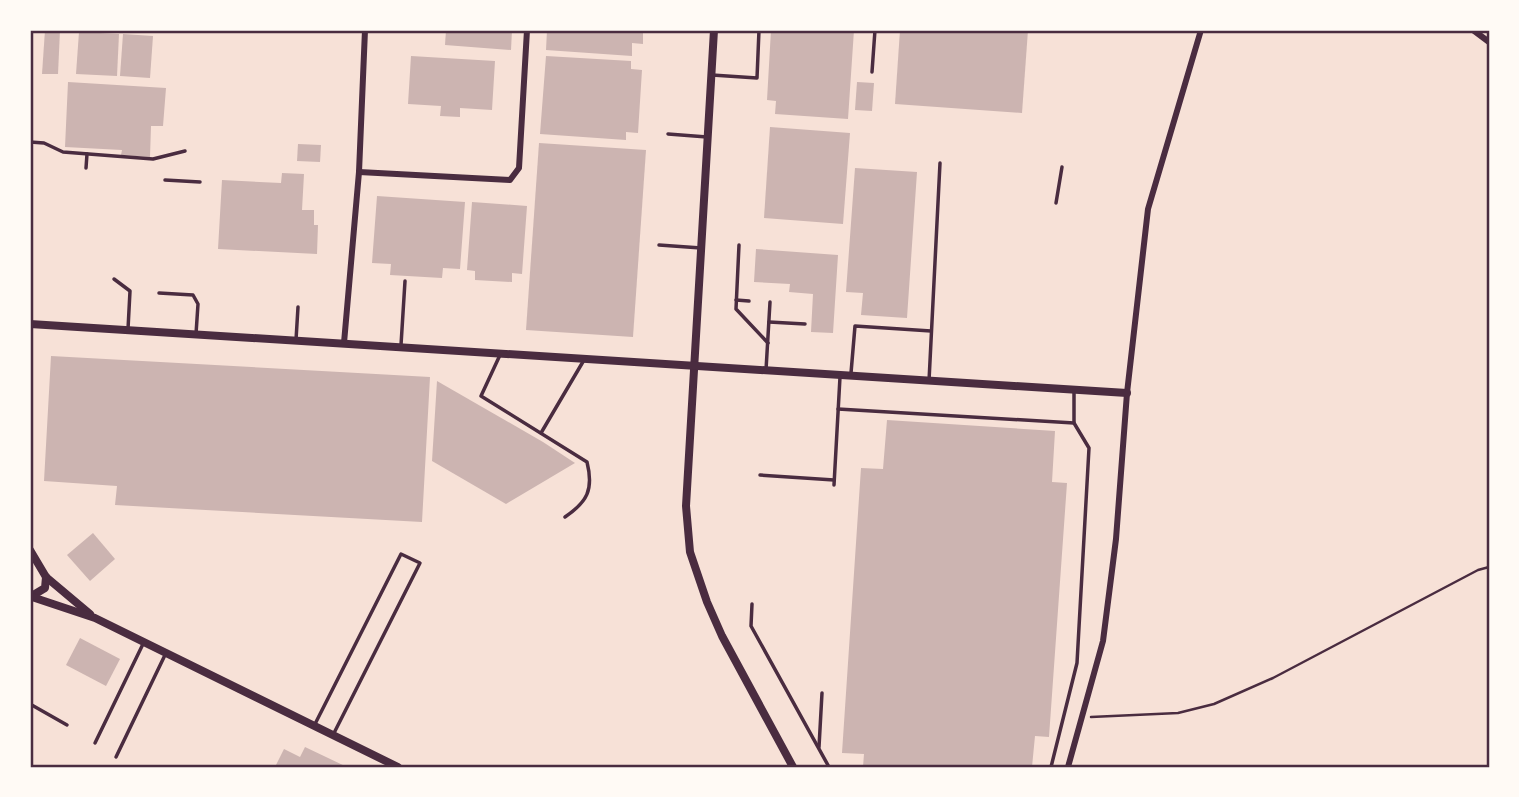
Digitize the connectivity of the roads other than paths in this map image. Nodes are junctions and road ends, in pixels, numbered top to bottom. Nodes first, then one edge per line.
1 (365, 30) edge
2 (527, 30) edge
3 (714, 30) edge
4 (760, 30) edge
5 (875, 30) edge
6 (1201, 30) edge
7 (1474, 30) edge
8 (1489, 42) edge
9 (872, 72) dead end
10 (711, 75) junction
11 (668, 134) dead end
12 (707, 137) junction
13 (30, 142) edge
14 (185, 151) dead end
15 (87, 154) junction
16 (940, 163) dead end
17 (1062, 167) dead end
18 (86, 168) dead end
19 (359, 172) junction
20 (165, 180) dead end
21 (200, 182) dead end
22 (1056, 203) dead end
23 (659, 245) dead end
24 (739, 245) dead end
25 (701, 248) junction
26 (114, 279) dead end
27 (405, 281) dead end
28 (159, 293) dead end
29 (736, 300) junction
30 (749, 301) dead end
31 (770, 302) dead end
32 (298, 307) dead end
33 (769, 322) junction
34 (30, 324) edge
35 (805, 324) dead end
36 (128, 329) junction
37 (931, 331) junction
38 (196, 334) junction
39 (296, 340) junction
40 (344, 343) junction
41 (768, 343) junction
42 (401, 347) junction
43 (501, 354) junction
44 (585, 358) junction
45 (694, 365) junction
46 (766, 372) junction
47 (840, 377) junction
48 (851, 377) junction
49 (929, 382) junction
50 (1074, 390) junction
51 (1126, 393) junction
52 (838, 410) junction
53 (1074, 423) junction
54 (541, 433) junction
55 (760, 475) dead end
56 (565, 517) dead end
57 (30, 550) edge
58 (46, 577) junction
59 (31, 597) edge
60 (752, 604) dead end
61 (95, 618) junction
62 (144, 642) junction
63 (166, 653) junction
64 (822, 693) dead end
65 (30, 704) edge
66 (67, 725) dead end
67 (314, 726) junction
68 (333, 735) junction
69 (95, 743) dead end
70 (819, 749) junction
71 (116, 757) dead end
72 (398, 767) edge
73 (793, 767) edge
74 (829, 767) edge
75 (1051, 767) edge
76 (1068, 767) edge

1 - 19 street
2 - 19 street
3 - 10 street
4 - 10 lane
5 - 9 lane
6 - 51 street
7 - 8 street
10 - 12 street
11 - 12 lane
12 - 25 street
13 - 15 lane
14 - 15 lane
15 - 18 lane
16 - 37 lane
17 - 22 lane
19 - 40 street
20 - 21 lane
23 - 25 lane
24 - 29 lane
25 - 45 street
26 - 36 lane
27 - 42 lane
28 - 38 lane
29 - 30 lane
29 - 41 lane
31 - 33 lane
32 - 39 lane
33 - 35 lane
33 - 41 lane
34 - 36 street
36 - 38 street
37 - 48 lane
37 - 49 lane
38 - 39 street
39 - 40 street
40 - 42 street
41 - 46 lane
42 - 43 street
43 - 44 street
43 - 54 lane
44 - 45 street
44 - 54 lane
45 - 46 street
45 - 73 street
46 - 47 street
47 - 48 street
47 - 52 lane
48 - 49 street
49 - 50 street
50 - 51 street
50 - 53 lane
51 - 76 street
52 - 53 lane
52 - 55 lane
53 - 75 lane
54 - 56 lane
57 - 58 street
58 - 59 street
58 - 61 street
59 - 61 street
60 - 70 lane
61 - 62 street
62 - 63 street
62 - 69 lane
63 - 67 street
63 - 71 lane
64 - 70 lane
65 - 66 lane
67 - 68 street
67 - 68 lane
68 - 72 street
70 - 74 lane

